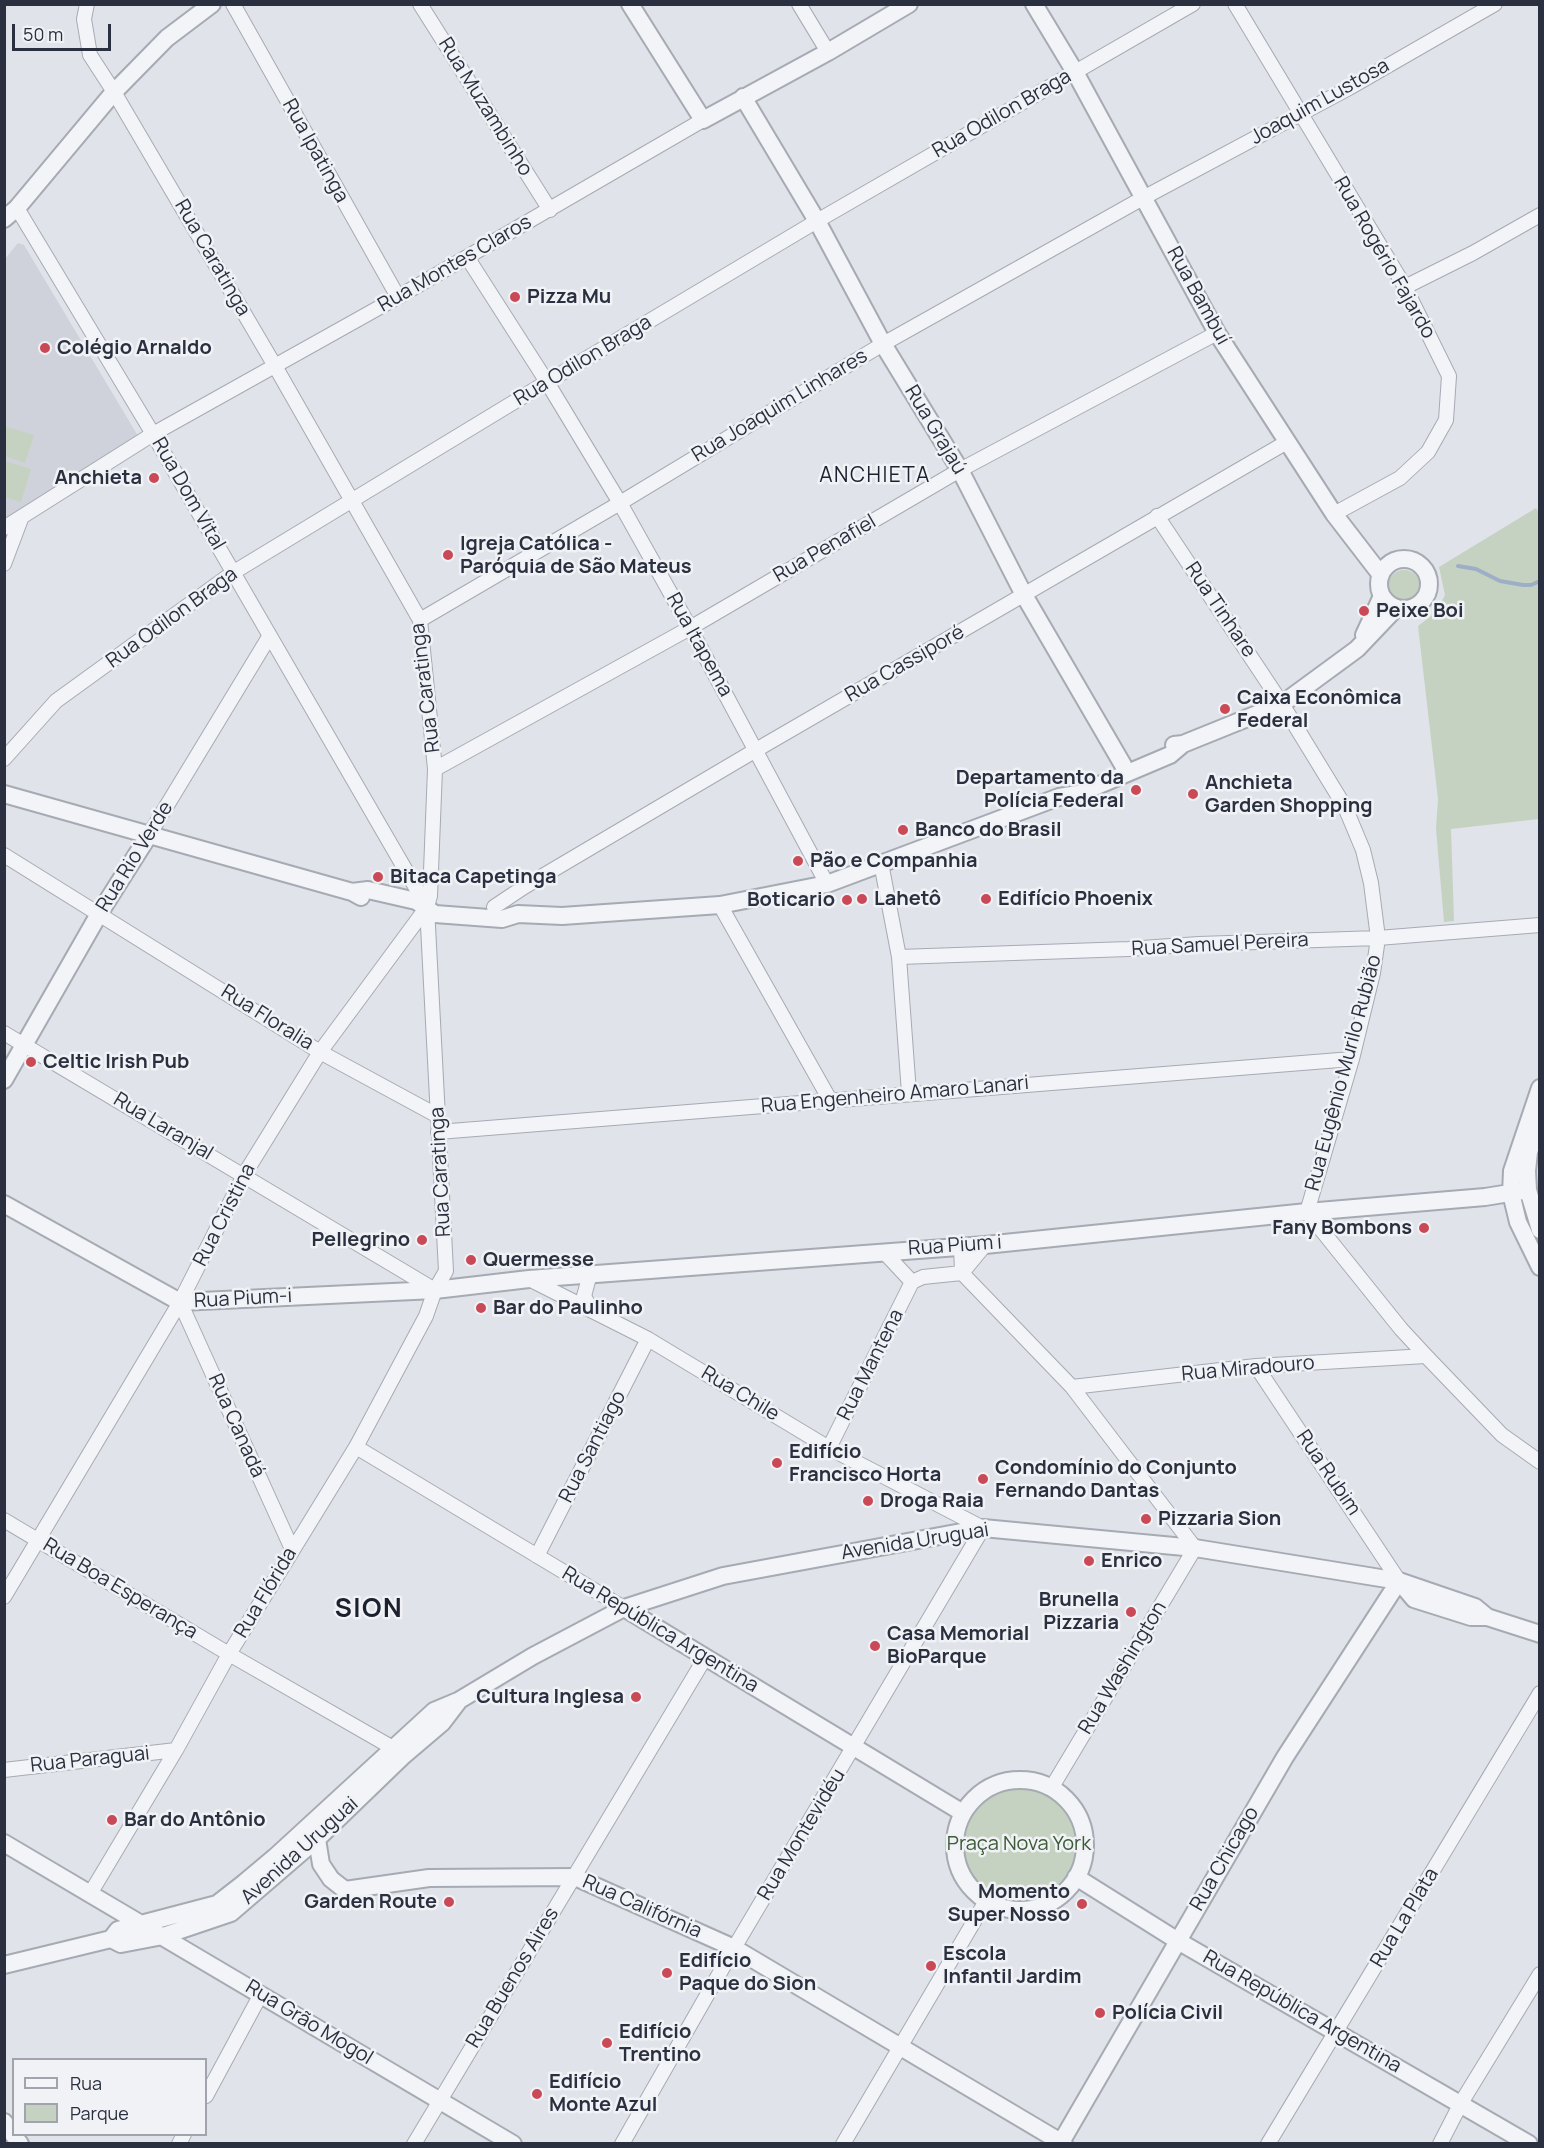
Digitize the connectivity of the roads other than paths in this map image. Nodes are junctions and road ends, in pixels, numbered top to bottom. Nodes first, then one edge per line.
1 (87, 4) edge
2 (212, 4) edge
3 (232, 4) edge
4 (420, 4) edge
5 (630, 4) edge
6 (800, 4) edge
7 (909, 4) edge
8 (1034, 4) edge
9 (1193, 4) edge
10 (1236, 4) edge
11 (1495, 4) edge
12 (828, 51) junction
13 (1075, 72) junction
14 (114, 92) junction
15 (743, 98) junction
16 (1300, 114) junction
17 (703, 120) junction
18 (1143, 198) junction
19 (17, 208) junction
20 (550, 210) junction
21 (1539, 215) edge
22 (4, 219) edge
23 (818, 221) junction
24 (467, 257) junction
25 (1405, 287) junction
26 (398, 297) junction
27 (1217, 333) junction
28 (883, 344) junction
29 (275, 366) junction
30 (547, 382) junction
31 (153, 434) junction
32 (1287, 442) junction
33 (960, 470) junction
34 (353, 500) junction
35 (620, 503) junction
36 (1334, 514) junction
37 (1157, 516) junction
38 (21, 519) junction
39 (4, 528) edge
40 (4, 564) edge
41 (234, 572) junction
42 (1381, 575) junction
43 (1024, 594) junction
44 (1382, 596) junction
45 (1396, 608) junction
46 (420, 620) junction
47 (690, 628) junction
48 (269, 637) junction
49 (1357, 649) junction
50 (1282, 704) junction
51 (1183, 744) junction
52 (756, 750) junction
53 (4, 759) edge
54 (1123, 765) junction
55 (435, 769) junction
56 (4, 794) edge
57 (1059, 797) junction
58 (149, 835) junction
59 (4, 855) edge
60 (881, 863) junction
61 (827, 884) junction
62 (524, 887) junction
63 (720, 905) junction
64 (427, 907) junction
65 (494, 908) junction
66 (99, 914) junction
67 (518, 914) junction
68 (1539, 925) edge
69 (1378, 938) junction
70 (900, 957) junction
71 (4, 1033) edge
72 (25, 1045) junction
73 (320, 1052) junction
74 (1352, 1059) junction
75 (4, 1080) edge
76 (1539, 1088) edge
77 (909, 1093) junction
78 (830, 1100) junction
79 (438, 1116) junction
80 (1539, 1121) edge
81 (438, 1132) junction
82 (1512, 1171) junction
83 (244, 1175) junction
84 (1528, 1190) junction
85 (1511, 1193) junction
86 (1474, 1197) junction
87 (4, 1204) edge
88 (1307, 1212) junction
89 (1539, 1230) edge
90 (985, 1245) junction
91 (961, 1246) junction
92 (884, 1252) junction
93 (1539, 1267) edge
94 (962, 1273) junction
95 (590, 1274) junction
96 (529, 1279) junction
97 (912, 1282) junction
98 (414, 1283) junction
99 (435, 1290) junction
100 (180, 1302) junction
101 (592, 1311) junction
102 (648, 1339) junction
103 (1426, 1356) junction
104 (1256, 1366) junction
105 (1072, 1388) junction
106 (356, 1447) junction
107 (830, 1448) junction
108 (1539, 1462) edge
109 (4, 1520) edge
110 (983, 1528) junction
111 (38, 1540) junction
112 (1195, 1548) junction
113 (292, 1550) junction
114 (537, 1556) junction
115 (1399, 1581) junction
116 (4, 1597) edge
117 (624, 1608) junction
118 (1539, 1634) edge
119 (229, 1654) junction
120 (705, 1658) junction
121 (1539, 1692) edge
122 (458, 1701) junction
123 (855, 1746) junction
124 (393, 1748) junction
125 (176, 1750) junction
126 (4, 1770) edge
127 (1052, 1787) junction
128 (963, 1813) junction
129 (317, 1839) junction
130 (4, 1843) edge
131 (275, 1857) junction
132 (297, 1857) junction
133 (321, 1864) junction
134 (575, 1876) junction
135 (1076, 1877) junction
136 (90, 1893) junction
137 (986, 1901) junction
138 (105, 1903) junction
139 (142, 1923) junction
140 (114, 1934) junction
141 (163, 1936) junction
142 (1178, 1941) junction
143 (734, 1948) junction
144 (4, 1965) edge
145 (1539, 1974) edge
146 (261, 1994) junction
147 (1336, 2033) junction
148 (899, 2046) junction
149 (207, 2094) edge
150 (440, 2099) junction
151 (1461, 2103) junction
152 (1062, 2143) edge
153 (414, 2144) edge
154 (513, 2144) edge
155 (622, 2144) edge
156 (843, 2144) edge
157 (1268, 2144) edge
158 (1440, 2144) edge
159 (1529, 2144) edge

1 - 14 street, Rua Caratinga
2 - 14 street
3 - 26 street, Rua Ipatinga
4 - 20 street, Rua Muzambinho
5 - 17 street
6 - 12 street
7 - 12 street, Rua Montes Claros
8 - 13 street, Rua Bambuí
9 - 13 street, Rua Odilon Braga
10 - 16 street, Rua Rogério Fajardo
11 - 16 street, Joaquim Lustosa
12 - 15 street, Rua Montes Claros
13 - 18 street, Rua Bambuí
13 - 23 street, Rua Odilon Braga
14 - 19 street
14 - 29 street, Rua Caratinga
15 - 17 street, Rua Montes Claros
15 - 23 street, Rua Grajaú
16 - 18 street, Joaquim Lustosa
16 - 25 street, Rua Rogério Fajardo
17 - 20 street, Rua Montes Claros
18 - 27 street, Rua Bambuí
18 - 28 street, Rua Joaquim Linhares
19 - 22 street
19 - 31 street, Rua Dom Vital
20 - 24 street, Rua Montes Claros
21 - 25 street
23 - 28 street, Rua Grajaú
23 - 30 street, Rua Odilon Braga
24 - 26 street, Rua Montes Claros
24 - 30 street, Rua Itapema
25 - 36 street, Rua Rogério Fajardo
26 - 29 street, Rua Montes Claros
27 - 32 street, Rua Bambuí
27 - 33 street, Rua Penafiel
28 - 33 street, Rua Grajaú
28 - 35 street, Rua Joaquim Linhares
29 - 31 street, Rua Montes Claros
29 - 34 street, Rua Caratinga
30 - 34 street, Rua Odilon Braga
30 - 35 street, Rua Itapema
31 - 38 street, Rua Montes Claros
31 - 41 street, Rua Dom Vital
32 - 36 street, Rua Bambuí
32 - 37 street, Rua Cassiporé
33 - 43 street, Rua Grajaú
33 - 47 street, Rua Penafiel
34 - 41 street, Rua Odilon Braga
34 - 46 street, Rua Caratinga
35 - 46 street, Rua Joaquim Linhares
35 - 47 street, Rua Itapema
36 - 42 street, Rua Bambuí
37 - 43 street, Rua Cassiporé
37 - 50 street, Rua Tinhare
38 - 39 street, Rua Montes Claros
38 - 40 street
41 - 48 street, Rua Dom Vital
41 - 53 street, Rua Odilon Braga
42 - 44 street
42 - 45 street
43 - 52 street, Rua Cassiporé
43 - 54 street, Rua Grajaú
44 - 45 street
44 - 49 street
45 - 49 street
46 - 55 street, Rua Caratinga
47 - 52 street, Rua Itapema
47 - 55 street, Rua Penafiel
48 - 58 street, Rua Rio Verde
48 - 64 street, Rua Dom Vital
49 - 50 street
50 - 51 street
50 - 69 street, Rua Eugênio Murilo Rubião
51 - 54 street
51 - 57 street
52 - 61 street, Rua Itapema
52 - 62 street, Rua Cassiporé
54 - 57 street
55 - 64 street, Rua Caratinga
56 - 58 street
57 - 60 street
58 - 64 street
58 - 66 street, Rua Rio Verde
59 - 66 street, Rua Floralia
60 - 61 street
60 - 70 street
61 - 63 street
62 - 65 street, Rua Cassiporé
62 - 67 street
63 - 67 street
63 - 78 street
64 - 65 street
64 - 67 street
64 - 73 street, Rua Cristina
64 - 79 street, Rua Caratinga
65 - 67 street
66 - 72 street, Rua Rio Verde
66 - 73 street, Rua Floralia
68 - 69 street, Rua Samuel Pereira
69 - 70 street, Rua Samuel Pereira
69 - 74 street, Rua Eugênio Murilo Rubião
70 - 77 street
71 - 72 street, Rua Laranjal
72 - 75 street, Rua Rio Verde
72 - 83 street, Rua Laranjal
73 - 79 street, Rua Floralia
73 - 83 street, Rua Cristina
74 - 77 street, Rua Engenheiro Amaro Lanari
74 - 88 street, Rua Eugênio Murilo Rubião
76 - 82 street
77 - 78 street, Rua Engenheiro Amaro Lanari
78 - 81 street, Rua Engenheiro Amaro Lanari
79 - 81 street, Rua Caratinga
80 - 84 street
81 - 99 street, Rua Caratinga
82 - 85 street
82 - 86 street
83 - 98 street, Rua Laranjal
83 - 100 street, Rua Cristina
84 - 85 street
84 - 89 street
85 - 86 street
85 - 93 street
86 - 88 street, Rua Pium i
87 - 100 street, Rua Pium-i
88 - 90 street, Rua Pium i
88 - 103 street
90 - 91 street, Rua Pium i
90 - 94 street
91 - 92 street, Rua Pium i
91 - 94 street
92 - 95 street, Rua Pium i
92 - 97 street
94 - 97 street
94 - 105 street
95 - 96 street, Rua Pium i
95 - 101 street
96 - 99 street, Rua Pium i
96 - 101 street, Rua Chile
97 - 107 street, Rua Mantena
98 - 99 street, Rua Pium-i
98 - 100 street, Rua Pium-i
99 - 106 street, Rua Flórida
100 - 111 street, Rua Cristina
100 - 113 street, Rua Canadá
101 - 102 street, Rua Chile
102 - 107 street, Rua Chile
102 - 114 street, Rua Santiago
103 - 104 street, Rua Miradouro
103 - 108 street
104 - 105 street, Rua Miradouro
104 - 115 street, Rua Rubim
105 - 112 street
106 - 113 street, Rua Flórida
106 - 114 street, Rua República Argentina
107 - 110 street, Rua Chile
109 - 111 street, Rua Boa Esperança
110 - 112 street, Avenida Uruguai
110 - 117 street, Avenida Uruguai
110 - 123 street, Rua Montevidéu
111 - 116 street, Rua Cristina
111 - 119 street, Rua Boa Esperança
112 - 115 street, Avenida Uruguai
112 - 127 street, Rua Washington
113 - 119 street, Rua Flórida
114 - 117 street, Rua República Argentina
115 - 118 street
115 - 142 street, Rua Chicago
117 - 120 street, Rua República Argentina
117 - 122 street, Avenida Uruguai
119 - 124 street, Rua Boa Esperança
119 - 125 street, Rua Flórida
120 - 123 street, Rua República Argentina
120 - 134 street, Rua Buenos Aires
121 - 147 street, Rua La Plata
122 - 124 street, Avenida Uruguai
122 - 129 street, Avenida Uruguai
123 - 128 street, Rua República Argentina
123 - 143 street, Rua Montevidéu
124 - 131 street, Avenida Uruguai
125 - 126 street, Rua Paraguai
125 - 136 street, Rua Flórida
127 - 128 street
127 - 135 street
128 - 137 street
129 - 132 street, Avenida Uruguai
129 - 133 street
130 - 136 street, Rua Grão Mogol
131 - 132 street
131 - 139 street, Avenida Uruguai
132 - 133 street
132 - 141 street, Avenida Uruguai
133 - 134 street, Rua Califórnia
134 - 143 street, Rua Califórnia
134 - 150 street, Rua Buenos Aires
135 - 137 street
135 - 142 street, Rua República Argentina
136 - 138 street, Rua Grão Mogol
137 - 148 street
138 - 139 street, Rua Grão Mogol
138 - 140 street
139 - 140 street, Avenida Uruguai
139 - 141 street, Rua Grão Mogol
140 - 141 street, Avenida Uruguai
140 - 144 street, Avenida Uruguai
141 - 146 street, Rua Grão Mogol
142 - 147 street, Rua República Argentina
142 - 152 street, Rua Chicago
143 - 148 street, Rua Califórnia
143 - 155 street, Rua Montevidéu
145 - 151 street
146 - 149 street
146 - 150 street, Rua Grão Mogol
147 - 151 street, Rua República Argentina
147 - 157 street, Rua La Plata
148 - 152 street, Rua Califórnia
148 - 156 street
150 - 153 street, Rua Buenos Aires
150 - 154 street, Rua Grão Mogol
151 - 158 street
151 - 159 street, Rua República Argentina

